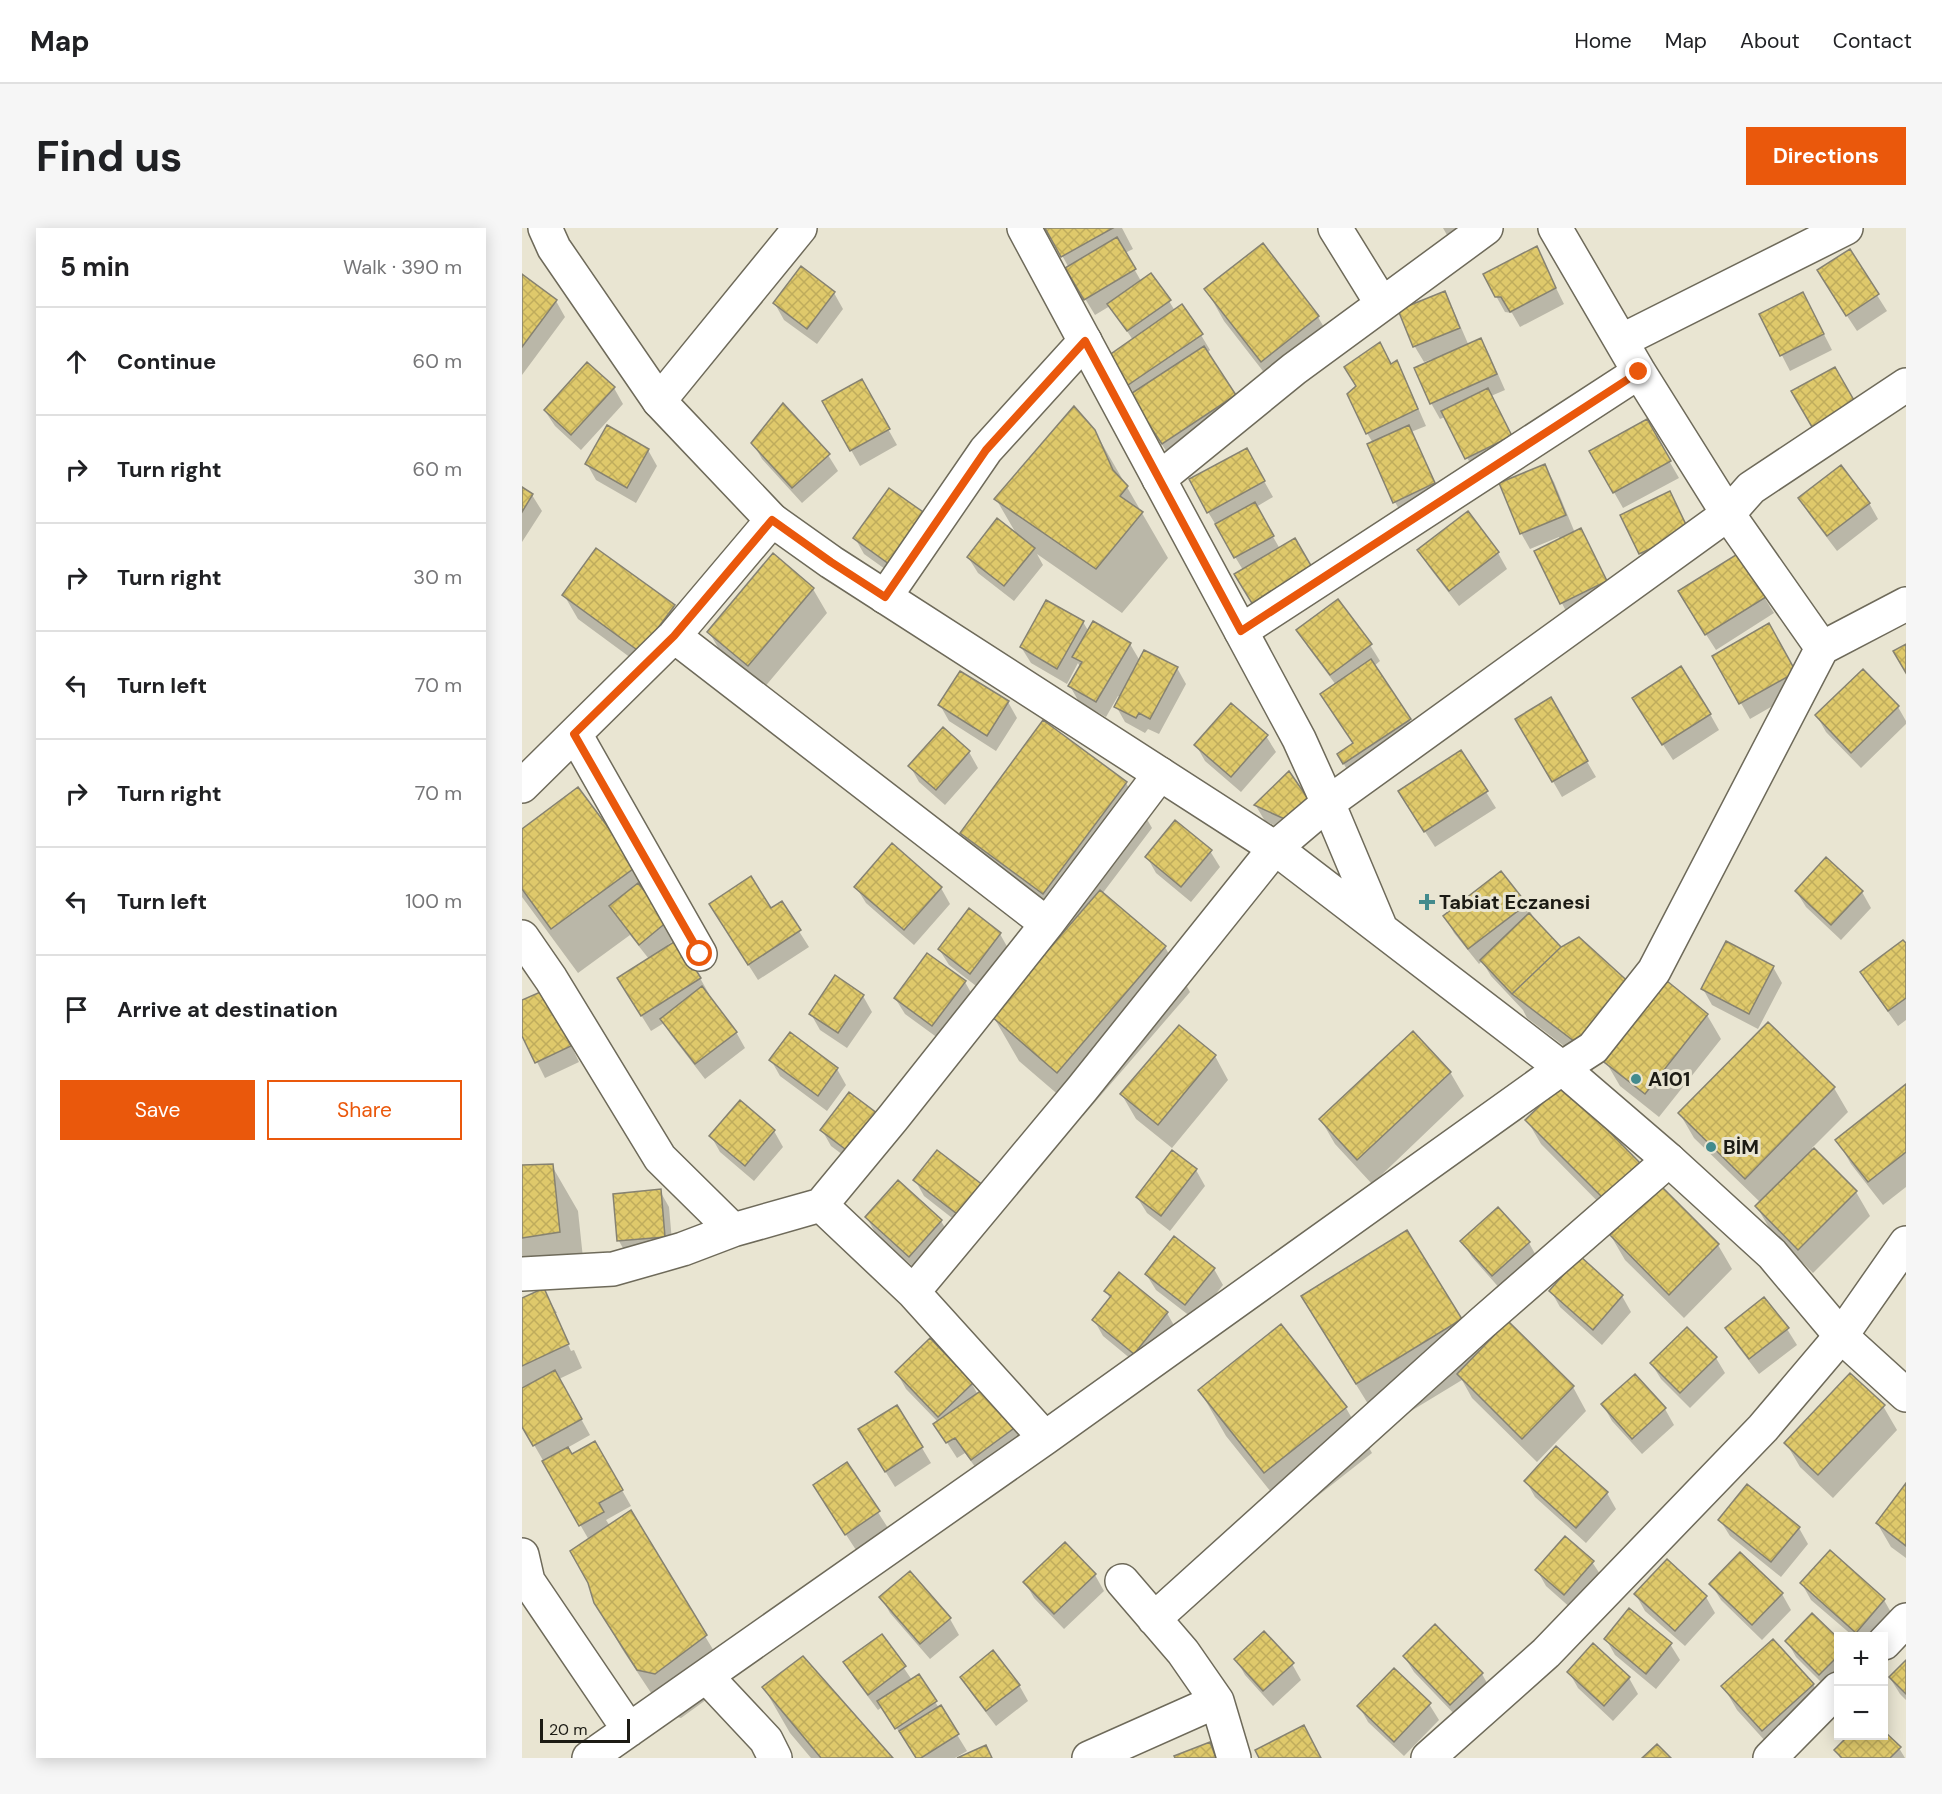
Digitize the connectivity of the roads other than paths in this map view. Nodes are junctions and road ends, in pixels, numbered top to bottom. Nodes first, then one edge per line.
1 (545, 228) edge
2 (800, 228) edge
3 (1024, 228) edge
4 (1335, 228) edge
5 (1486, 228) edge
6 (1555, 228) edge
7 (1846, 228) edge
8 (1382, 304) junction
9 (1085, 341) junction
10 (1621, 341) junction
11 (1639, 372) junction
12 (1906, 385) edge
13 (659, 401) junction
14 (1159, 479) junction
15 (1728, 514) junction
16 (772, 520) junction
17 (885, 597) junction
18 (1906, 604) edge
19 (1241, 631) junction
20 (674, 636) junction
21 (1822, 648) junction
22 (574, 734) junction
23 (1160, 774) junction
24 (522, 786) edge
25 (1328, 803) junction
26 (1275, 848) junction
27 (1047, 924) junction
28 (1382, 931) junction
29 (522, 937) edge
30 (700, 954) dead end
31 (1562, 1068) junction
32 (1669, 1160) junction
33 (821, 1205) junction
34 (734, 1230) junction
35 (1906, 1243) edge
36 (522, 1274) edge
37 (913, 1292) junction
38 (1841, 1336) junction
39 (1906, 1395) edge
40 (1045, 1438) junction
41 (522, 1555) edge
42 (1122, 1581) dead end
43 (1154, 1619) junction
44 (1906, 1620) edge
45 (1888, 1639) edge
46 (706, 1676) junction
47 (1834, 1694) edge
48 (1217, 1701) junction
49 (629, 1730) junction
50 (589, 1758) edge
51 (775, 1758) edge
52 (1089, 1758) edge
53 (1234, 1758) edge
54 (1428, 1758) edge
55 (1770, 1758) edge

1 - 13 street
2 - 13 street
3 - 9 street
4 - 8 street
5 - 8 street
6 - 10 street
7 - 10 street
8 - 14 street
9 - 14 street
9 - 17 street
10 - 11 street
11 - 15 street
11 - 19 street
12 - 15 street
13 - 16 street
14 - 19 street
15 - 21 street
15 - 25 street
16 - 17 street
16 - 20 street
17 - 23 street
18 - 21 street
19 - 25 street
20 - 22 street
20 - 27 street
21 - 31 street
22 - 24 street
22 - 30 street
23 - 26 street
23 - 27 street
25 - 26 street
25 - 28 street
26 - 28 street
26 - 37 street
27 - 33 street
28 - 31 street
29 - 34 street
31 - 32 street
31 - 40 street
32 - 38 street
32 - 43 street
33 - 34 street
33 - 37 street
34 - 36 street
35 - 38 street
37 - 40 street
38 - 39 street
38 - 54 street
40 - 46 street
41 - 49 street
42 - 43 street
43 - 48 street
44 - 45 street
46 - 49 street
46 - 51 street
47 - 55 street
48 - 52 street
48 - 53 street
49 - 50 street

